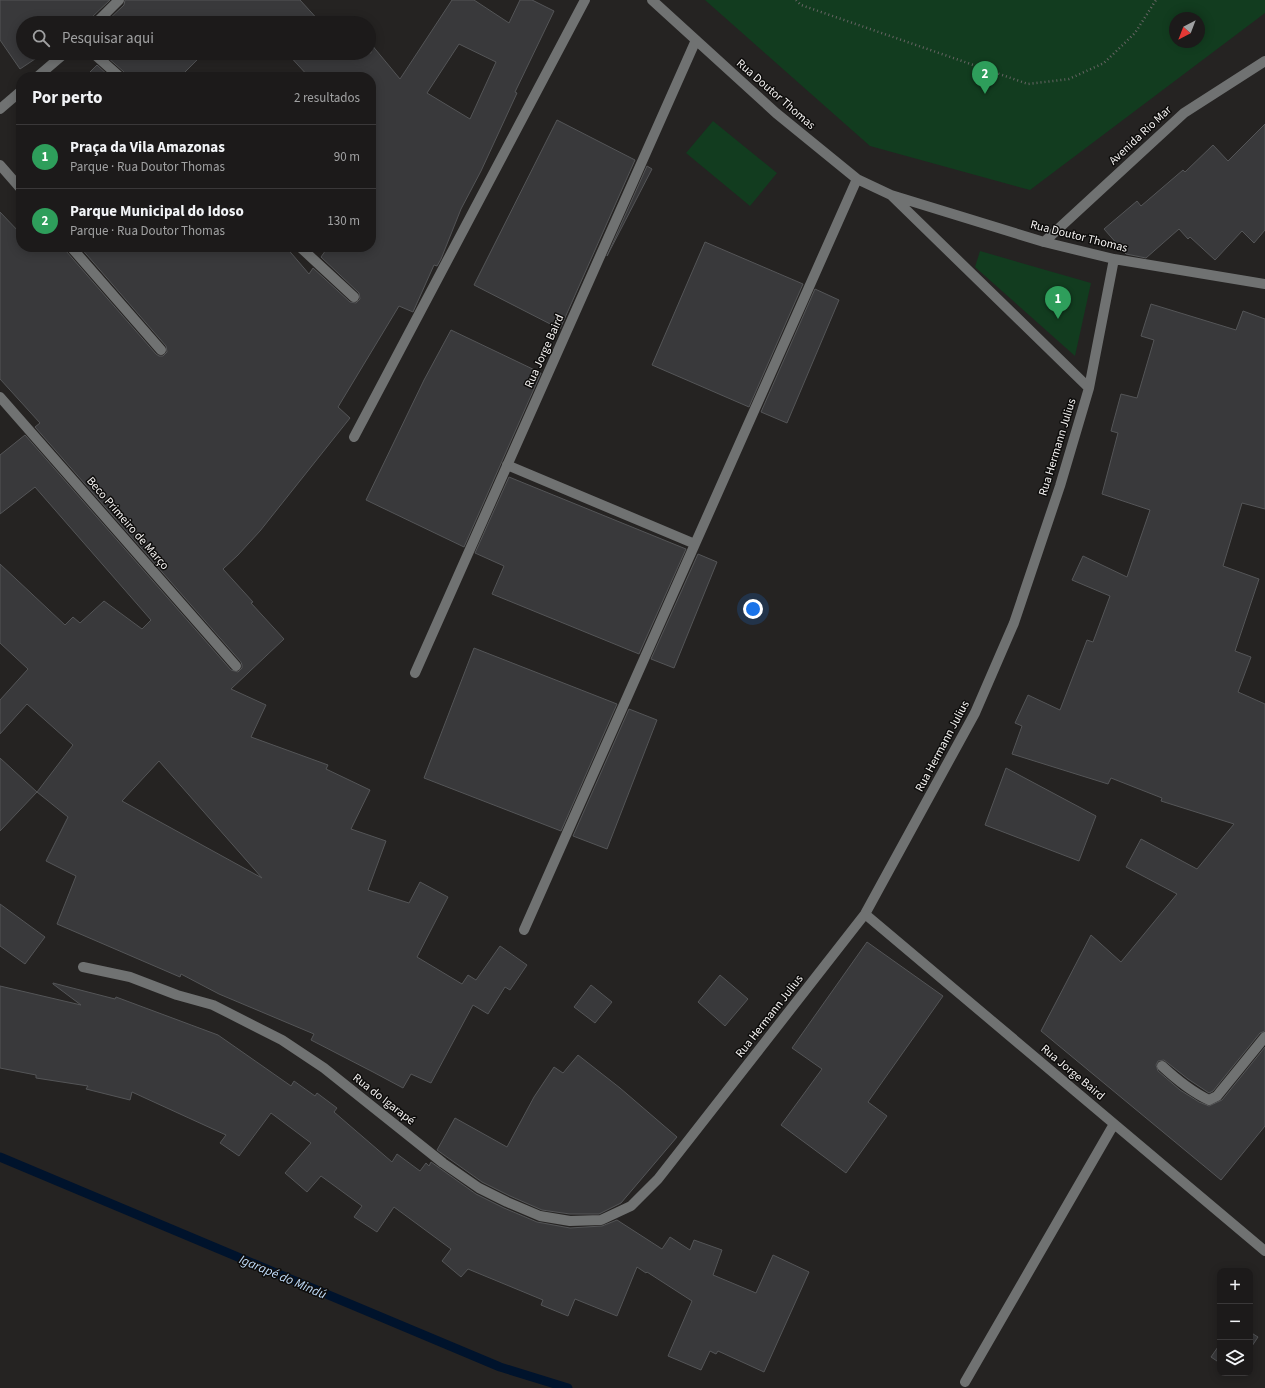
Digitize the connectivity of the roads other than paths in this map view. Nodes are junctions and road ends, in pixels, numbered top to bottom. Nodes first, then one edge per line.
1 (119, 0) edge
2 (586, 0) edge
3 (652, 0) edge
4 (103, 16) edge
5 (696, 40) junction
6 (56, 60) edge
7 (101, 60) edge
8 (1265, 61) edge
9 (43, 72) edge
10 (114, 72) edge
11 (16, 95) edge
12 (0, 109) edge
13 (0, 165) edge
14 (857, 179) junction
15 (16, 183) edge
16 (891, 195) junction
17 (1044, 242) junction
18 (76, 252) edge
19 (305, 252) edge
20 (1114, 259) junction
21 (1265, 284) edge
22 (354, 297) dead end
23 (161, 350) dead end
24 (1089, 388) junction
25 (0, 396) edge
26 (354, 437) dead end
27 (507, 465) junction
28 (695, 544) junction
29 (236, 666) dead end
30 (415, 673) dead end
31 (865, 914) junction
32 (524, 930) dead end
33 (83, 967) dead end
34 (1265, 1037) edge
35 (1162, 1066) dead end
36 (1114, 1124) junction
37 (658, 1179) joint
38 (1265, 1251) edge
39 (965, 1382) dead end

1 - 4 street
2 - 26 street
3 - 5 street, Rua Doutor Thomas
5 - 14 street, Rua Doutor Thomas
5 - 27 street, Rua Jorge Baird
6 - 9 street
7 - 10 street
8 - 17 street, Avenida Rio Mar
11 - 12 street
13 - 15 street
14 - 16 street, Rua Doutor Thomas
14 - 28 street
16 - 17 street, Rua Doutor Thomas
16 - 24 street, Rua Doutor Thomas
17 - 20 street, Rua Doutor Thomas
18 - 23 street
19 - 22 street
20 - 21 street, Rua Doutor Thomas
20 - 24 street, Rua Hermann Julius
24 - 31 street, Rua Hermann Julius
25 - 29 street, Beco Primeiro de Março
27 - 28 street
27 - 30 street, Rua Jorge Baird
28 - 32 street
31 - 36 street, Rua Jorge Baird
31 - 37 street, Rua Hermann Julius
33 - 37 street, Rua do Igarapé
34 - 35 street
36 - 38 street, Rua Jorge Baird
36 - 39 street

